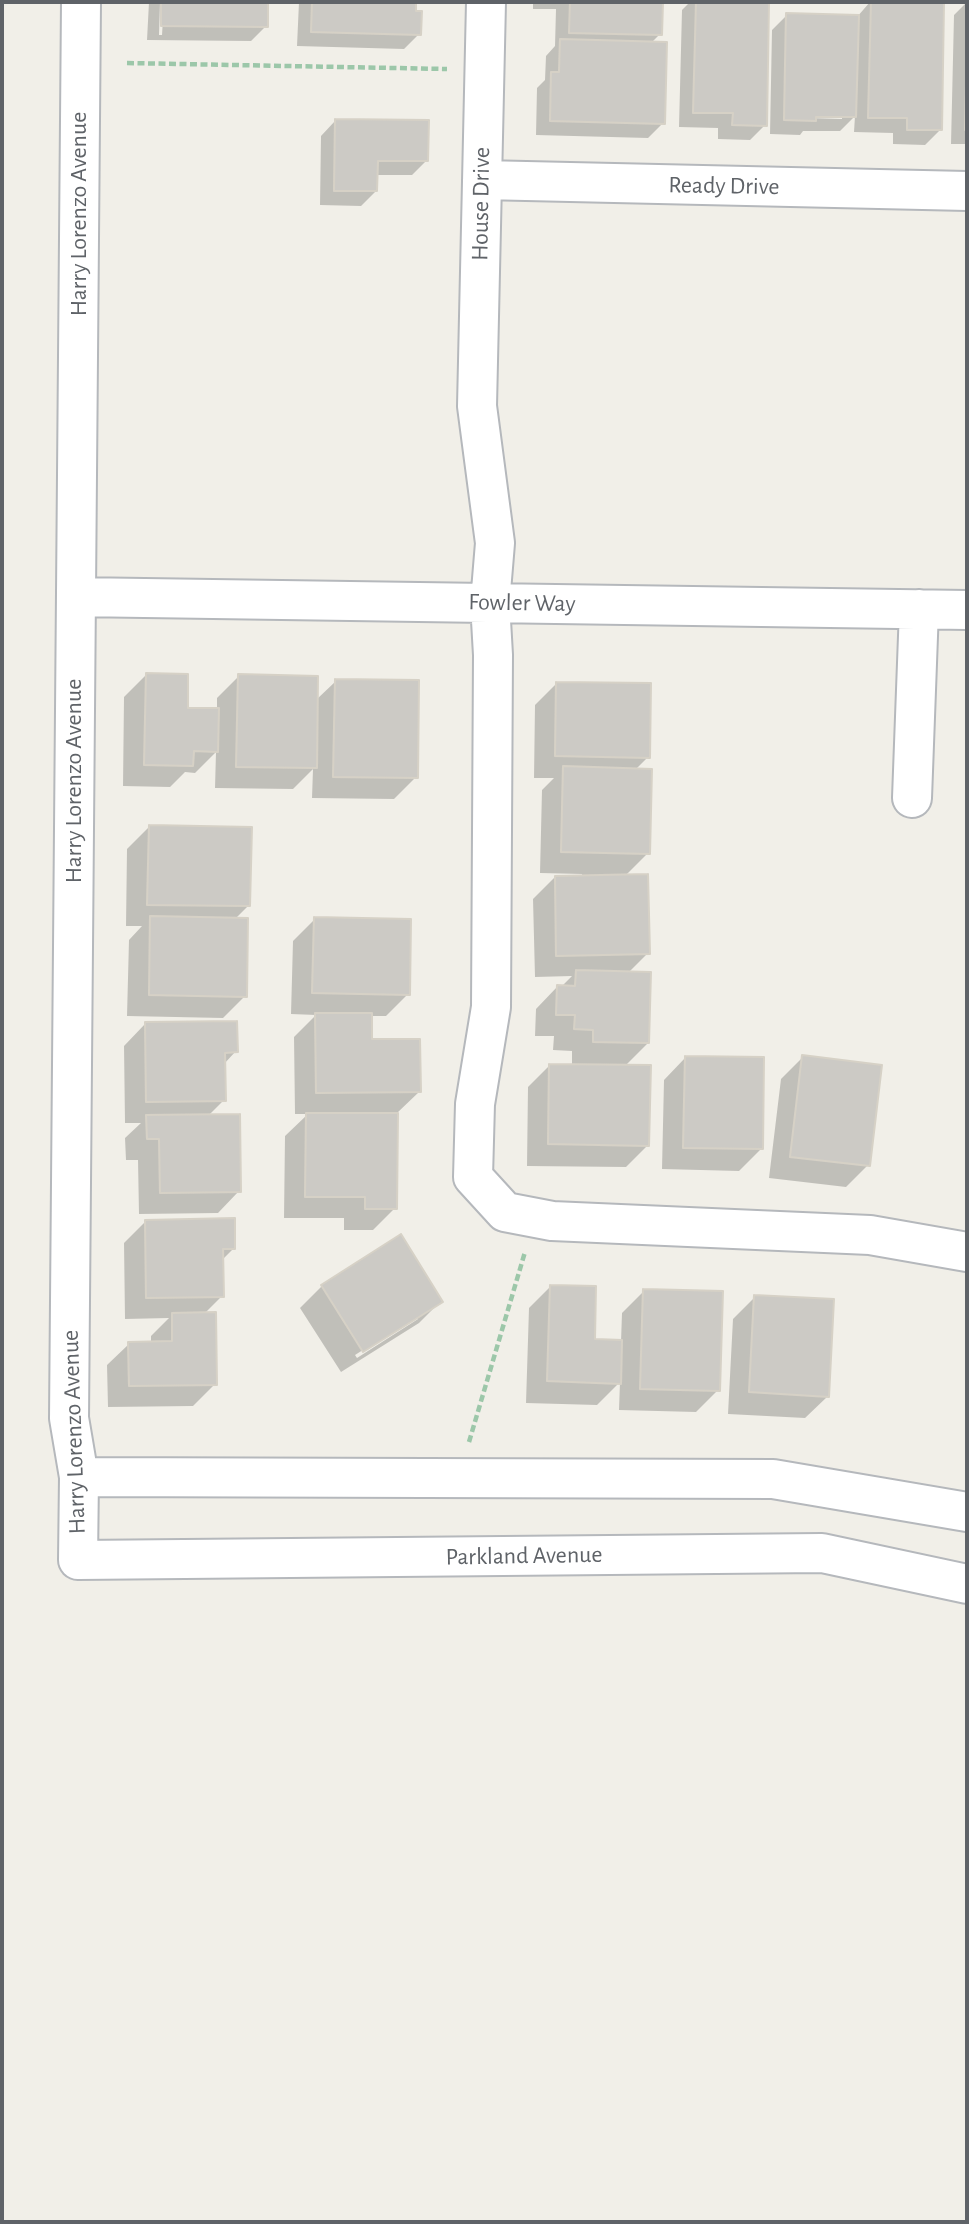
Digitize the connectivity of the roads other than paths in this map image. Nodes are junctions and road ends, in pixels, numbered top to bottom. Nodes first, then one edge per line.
1 (81, 2) edge
2 (486, 2) edge
3 (482, 180) junction
4 (967, 191) edge
5 (76, 597) junction
6 (490, 603) junction
7 (919, 609) junction
8 (967, 610) edge
9 (912, 798) dead end
10 (967, 1252) edge
11 (79, 1477) junction
12 (967, 1512) edge
13 (78, 1560) joint
14 (967, 1584) edge

1 - 5 street, Harry Lorenzo Avenue
2 - 3 street, House Drive
3 - 4 street, Ready Drive
3 - 6 street, House Drive
5 - 6 street, Fowler Way
5 - 11 street, Harry Lorenzo Avenue
6 - 7 street, Fowler Way
6 - 10 street, House Drive
7 - 8 street, Fowler Way
7 - 9 street
11 - 12 street
11 - 13 street, Harry Lorenzo Avenue
13 - 14 street, Parkland Avenue

